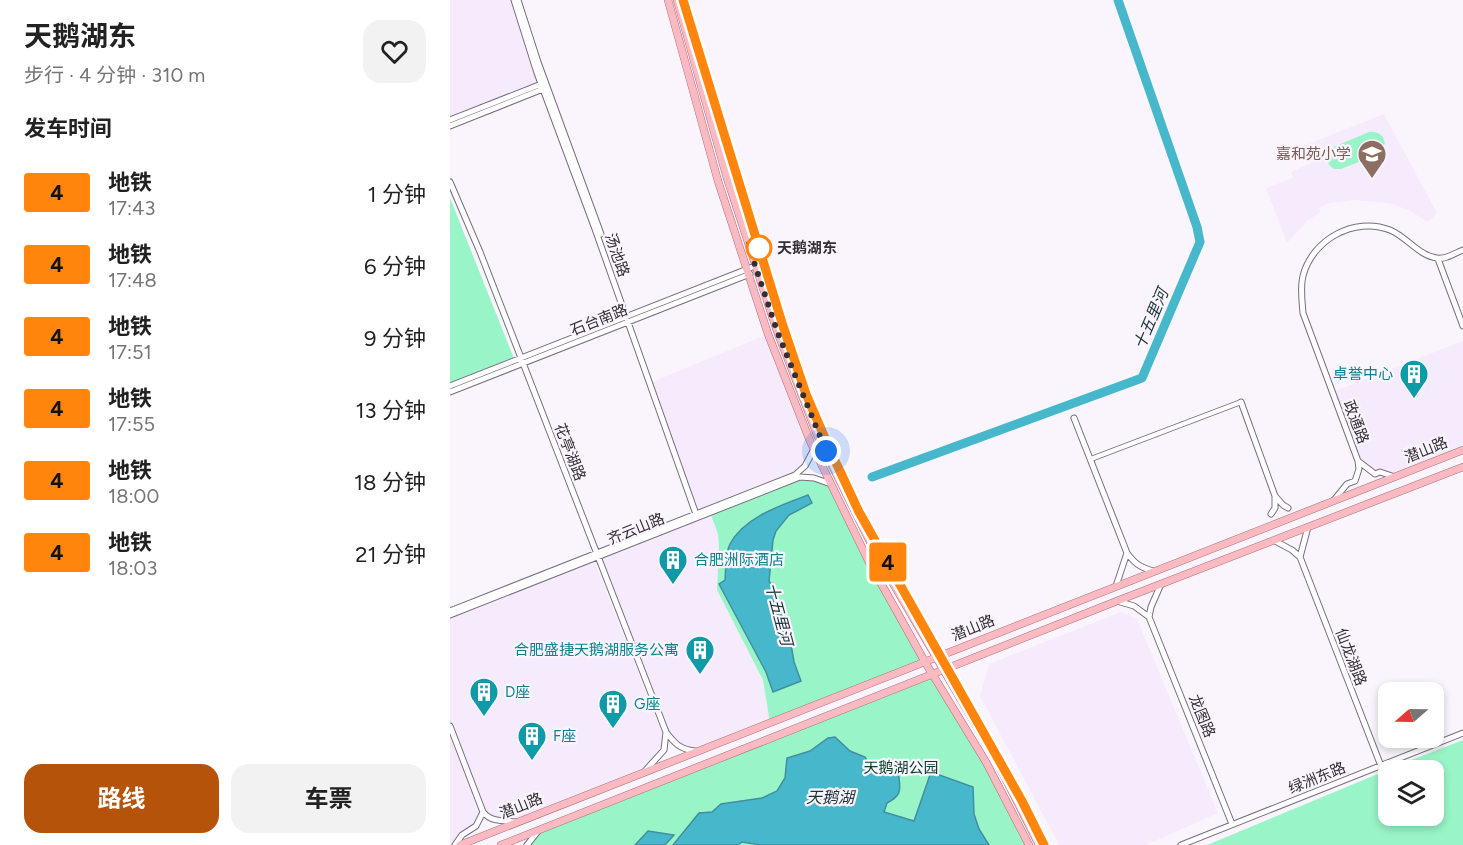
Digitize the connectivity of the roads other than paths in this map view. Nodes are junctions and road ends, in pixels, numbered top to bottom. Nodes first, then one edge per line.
1 (513, 0) edge
2 (518, 0) edge
3 (668, 0) edge
4 (677, 0) edge
5 (544, 86) junction
6 (450, 120) edge
7 (450, 126) edge
8 (450, 182) edge
9 (1463, 250) edge
10 (1438, 259) junction
11 (756, 269) junction
12 (748, 272) junction
13 (628, 319) junction
14 (1463, 326) edge
15 (521, 361) junction
16 (450, 386) edge
17 (450, 392) edge
18 (1241, 402) joint
19 (1074, 418) dead end
20 (813, 449) junction
21 (1463, 450) edge
22 (1091, 459) junction
23 (1358, 461) junction
24 (1463, 467) edge
25 (1395, 477) junction
26 (831, 484) junction
27 (1275, 496) junction
28 (1334, 500) junction
29 (1288, 508) dead end
30 (1271, 514) dead end
31 (698, 515) junction
32 (1308, 527) junction
33 (1275, 541) junction
34 (1127, 553) junction
35 (597, 555) junction
36 (1300, 557) junction
37 (1153, 571) junction
38 (1161, 584) junction
39 (1116, 586) junction
40 (1117, 601) junction
41 (450, 613) edge
42 (1149, 617) junction
43 (936, 658) junction
44 (925, 662) junction
45 (943, 670) junction
46 (932, 674) junction
47 (450, 726) edge
48 (666, 732) junction
49 (1463, 733) edge
50 (697, 752) junction
51 (1379, 760) edge
52 (1396, 760) edge
53 (1378, 767) edge
54 (645, 772) junction
55 (483, 812) junction
56 (518, 822) junction
57 (1232, 824) junction
58 (539, 830) junction
59 (455, 845) edge
60 (460, 845) edge
61 (501, 845) edge
62 (527, 845) edge
63 (1029, 845) edge
64 (1040, 845) edge
65 (1181, 845) edge

1 - 5 street, 汤池路
2 - 5 street, 汤池路
3 - 12 main road
4 - 11 main road
5 - 6 street
5 - 7 street
5 - 13 street, 汤池路
8 - 15 street, 花亭湖路
9 - 10 street
10 - 14 street
10 - 23 street, 政通路
11 - 12 street, 石台南路
11 - 43 main road
12 - 13 street, 石台南路
12 - 20 main road
13 - 15 street, 石台南路
13 - 31 street, 汤池路
15 - 16 street, 石台南路
15 - 17 street, 石台南路
15 - 35 street, 花亭湖路
18 - 22 street
18 - 27 street
19 - 22 street
20 - 26 main road
20 - 31 street
21 - 25 main road, 潜山路
22 - 34 street
23 - 25 street
23 - 28 street
24 - 32 main road, 潜山路
25 - 28 main road, 潜山路
26 - 31 street, 齐云山路
26 - 44 main road
27 - 29 street
27 - 30 street
28 - 37 main road, 潜山路
31 - 35 street, 齐云山路
32 - 33 main road, 潜山路
32 - 36 street
33 - 36 street
33 - 38 main road, 潜山路
34 - 37 street
34 - 39 street
35 - 41 street, 齐云山路
35 - 48 street, 花亭湖路
36 - 51 street, 仙龙湖路
37 - 39 main road, 潜山路
38 - 40 main road, 潜山路
38 - 42 street
39 - 43 main road, 潜山路
40 - 42 street
40 - 45 main road, 潜山路
42 - 57 street, 龙图路
43 - 44 main road, 潜山路
43 - 45 main road
44 - 46 main road
44 - 50 main road, 潜山路
45 - 46 main road, 潜山路
45 - 64 main road
46 - 58 main road, 潜山路
46 - 63 main road
47 - 55 street
48 - 50 street, 花亭湖路
48 - 54 street
49 - 52 street, 绿洲东路
50 - 54 main road, 潜山路
53 - 57 street, 绿洲东路
54 - 56 main road, 潜山路
55 - 56 street
55 - 59 street
56 - 60 main road, 潜山路
57 - 65 street, 绿洲东路
58 - 61 main road, 潜山路
58 - 62 street

